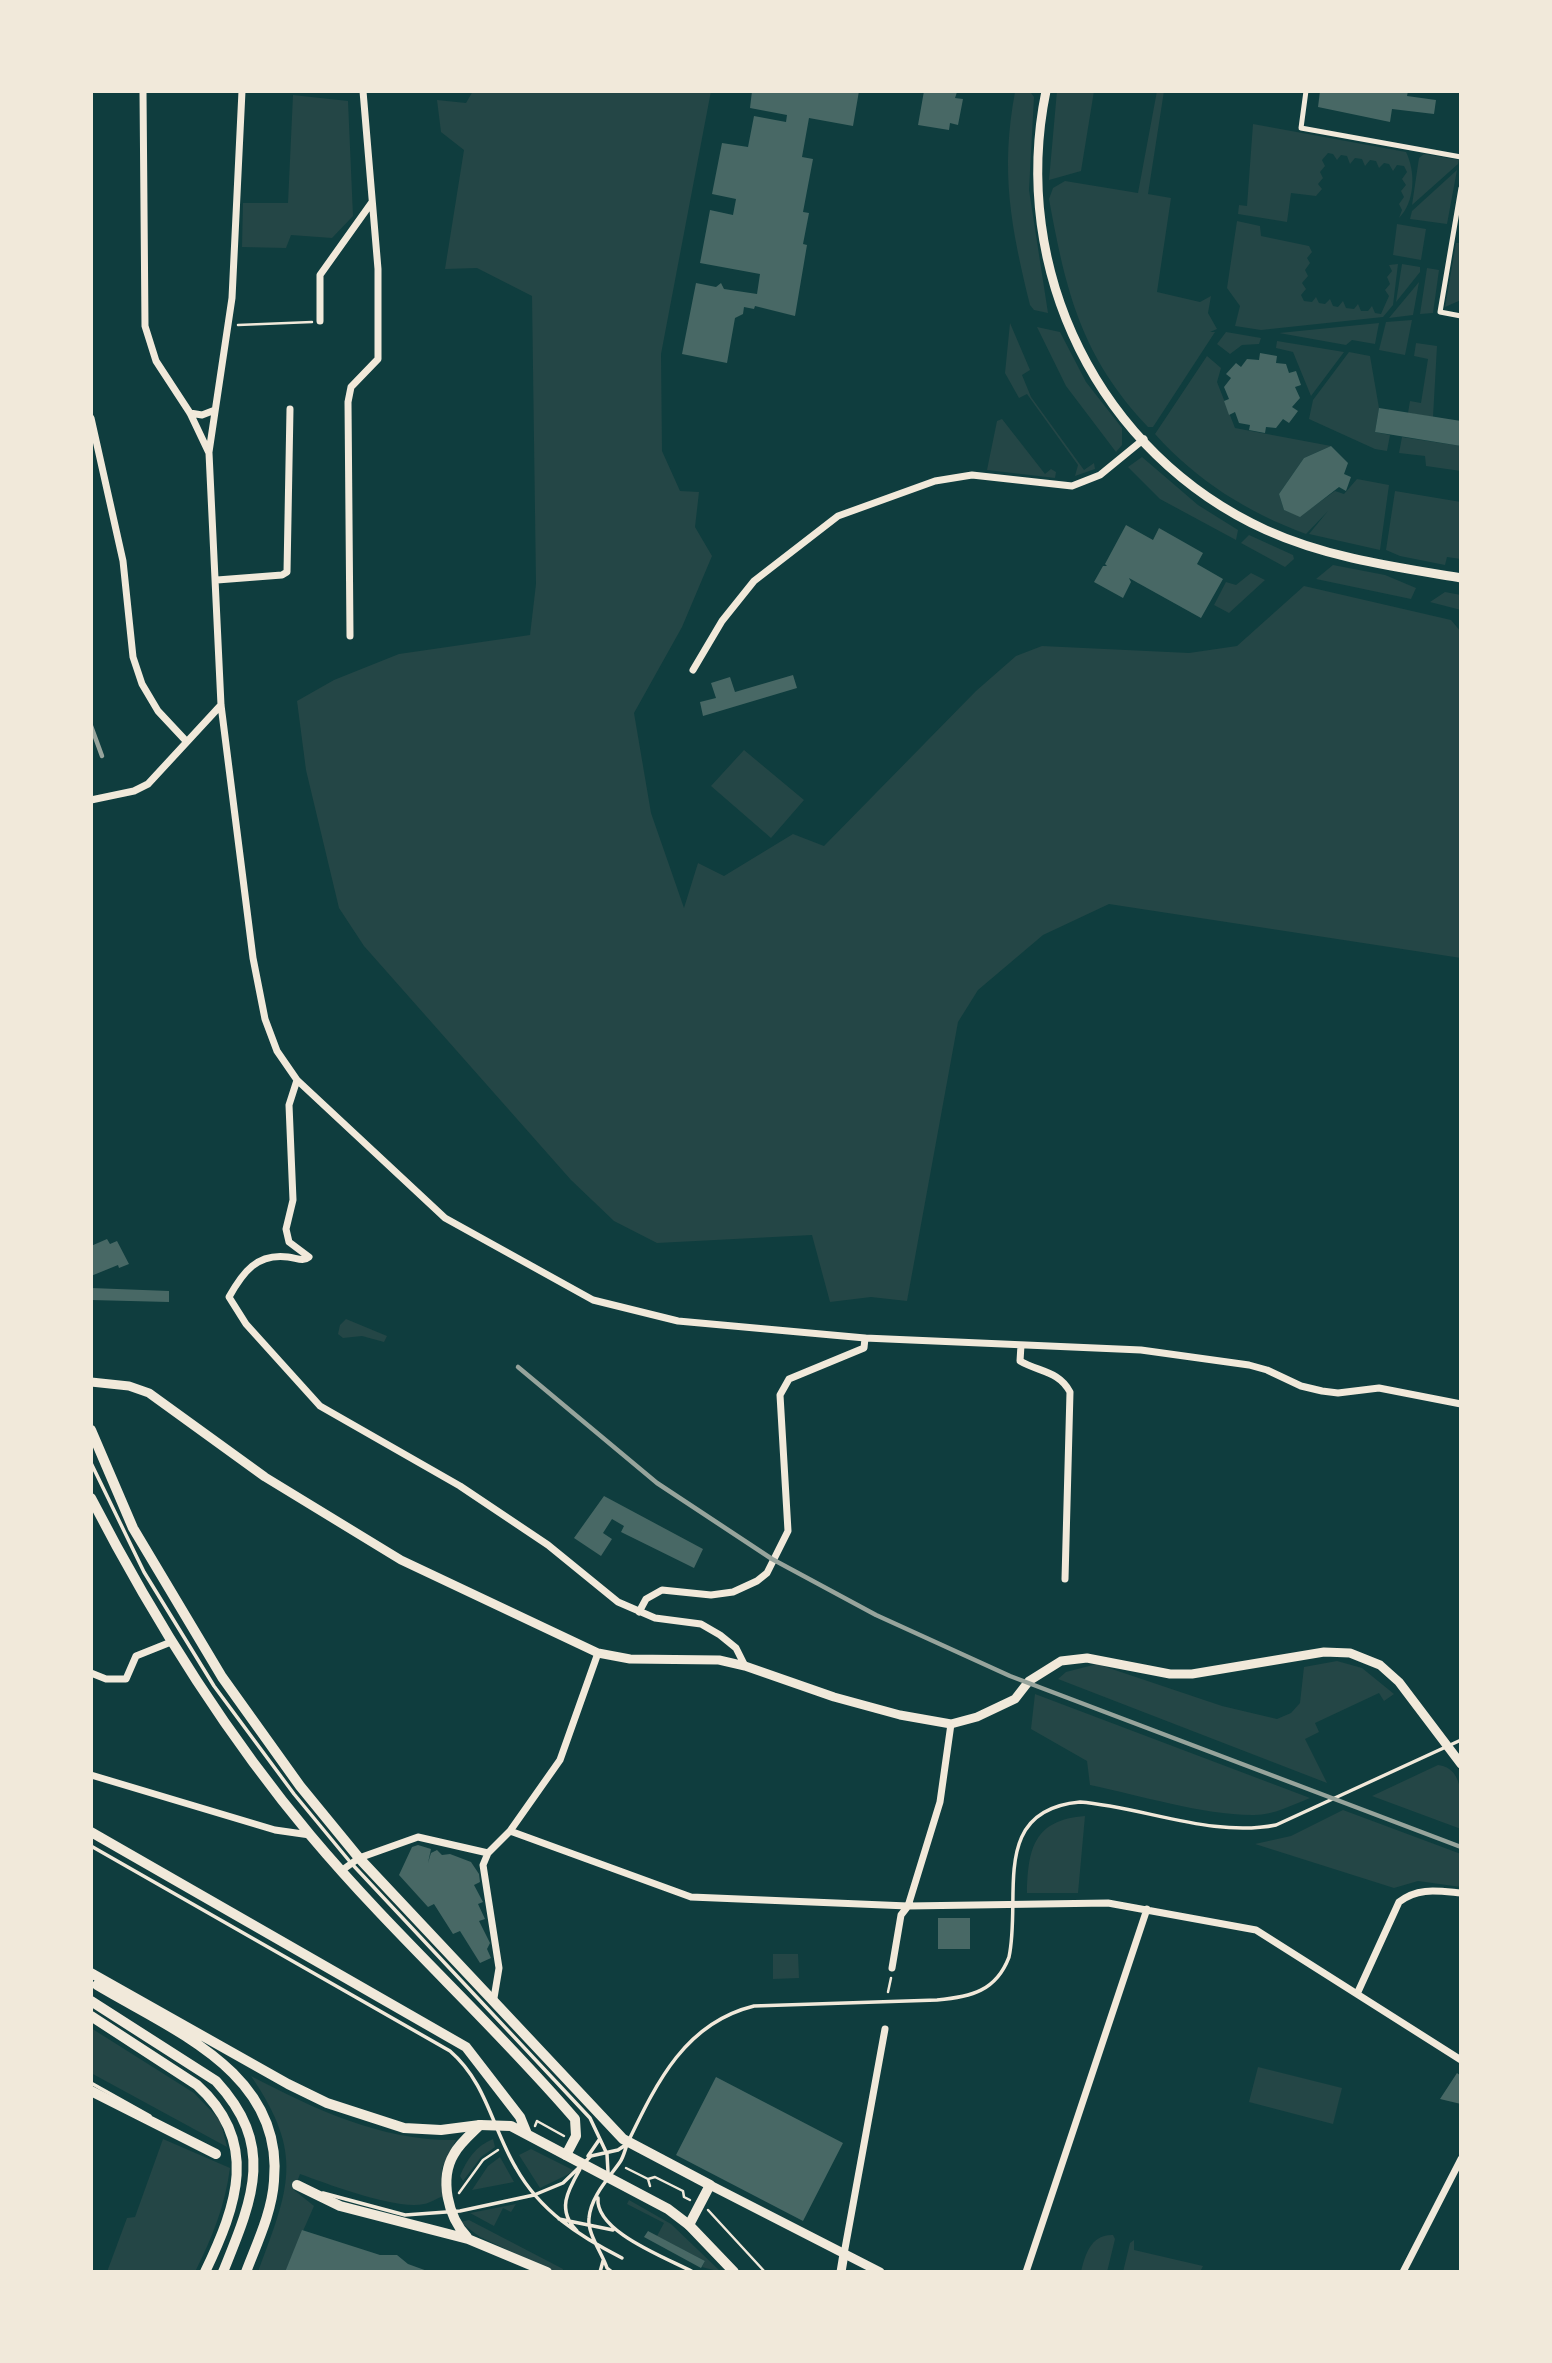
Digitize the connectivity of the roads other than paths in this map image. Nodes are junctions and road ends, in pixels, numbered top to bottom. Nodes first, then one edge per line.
1 (143, 91) edge
2 (242, 91) edge
3 (363, 91) edge
4 (1046, 91) edge
5 (1306, 91) edge
6 (1461, 157) edge
7 (1461, 188) edge
8 (372, 202) junction
9 (1461, 316) edge
10 (320, 321) road end
11 (290, 409) dead end
12 (215, 411) junction
13 (190, 413) junction
14 (91, 418) edge
15 (1144, 439) junction
16 (209, 453) junction
17 (1461, 578) edge
18 (216, 580) junction
19 (350, 636) dead end
20 (693, 670) dead end
21 (221, 705) junction
22 (187, 742) junction
23 (91, 800) edge
24 (297, 1080) junction
25 (865, 1338) junction
26 (1021, 1345) junction
27 (91, 1382) edge
28 (1461, 1404) edge
29 (91, 1430) edge
30 (91, 1463) edge
31 (91, 1498) edge
32 (1065, 1579) dead end
33 (639, 1612) junction
34 (171, 1642) junction
35 (597, 1653) junction
36 (745, 1666) junction
37 (91, 1673) edge
38 (951, 1724) junction
39 (1461, 1740) edge
40 (1449, 1746) junction
41 (1461, 1764) edge
42 (91, 1775) edge
43 (510, 1831) junction
44 (91, 1832) edge
45 (310, 1835) junction
46 (91, 1846) edge
47 (488, 1853) junction
48 (355, 1861) junction
49 (341, 1871) junction
50 (1461, 1893) edge
51 (1012, 1904) junction
52 (908, 1906) junction
53 (1147, 1909) junction
54 (892, 1972) road end
55 (91, 1973) edge
56 (91, 1981) edge
57 (1357, 1994) junction
58 (494, 1998) junction
59 (91, 2001) edge
60 (91, 2017) edge
61 (886, 2029) dead end
62 (1461, 2060) edge
63 (91, 2084) edge
64 (91, 2091) edge
65 (496, 2123) junction
66 (480, 2125) junction
67 (165, 2129) junction
68 (527, 2134) junction
69 (599, 2138) junction
70 (628, 2143) junction
71 (606, 2151) junction
72 (216, 2154) dead end
73 (566, 2155) junction
74 (1460, 2162) edge
75 (582, 2164) junction
76 (607, 2177) junction
77 (297, 2185) dead end
78 (710, 2185) junction
79 (311, 2189) junction
80 (598, 2194) junction
81 (534, 2195) junction
82 (451, 2212) junction
83 (557, 2218) junction
84 (569, 2221) junction
85 (590, 2225) junction
86 (690, 2225) junction
87 (615, 2230) junction
88 (468, 2239) junction
89 (585, 2239) junction
90 (597, 2245) junction
91 (845, 2254) junction
92 (622, 2258) dead end
93 (604, 2259) junction
94 (205, 2272) edge
95 (223, 2272) edge
96 (246, 2272) edge
97 (547, 2272) edge
98 (600, 2272) edge
99 (612, 2272) edge
100 (693, 2272) edge
101 (734, 2272) edge
102 (841, 2272) edge
103 (880, 2272) edge
104 (1026, 2272) edge
105 (1403, 2272) edge

1 - 13 street
2 - 12 street
3 - 8 street
4 - 15 street
5 - 6 street
7 - 9 street
8 - 10 street
8 - 19 street
11 - 18 street
12 - 13 street
12 - 16 street
13 - 16 street
14 - 22 street
15 - 17 street
15 - 20 street
16 - 18 street
18 - 21 street
21 - 22 street
21 - 24 street
22 - 23 street
24 - 25 street
24 - 33 street
25 - 26 street
25 - 33 street
26 - 28 street
26 - 32 street
27 - 35 street
29 - 48 main road
30 - 48 lane
31 - 34 main road
33 - 36 street
34 - 37 street
34 - 45 main road
35 - 36 street
35 - 43 street
36 - 38 street
38 - 40 street
38 - 52 street
39 - 40 lane
40 - 41 street
40 - 51 lane
42 - 45 street
43 - 47 street
43 - 52 street
44 - 68 main road
45 - 49 main road
46 - 65 lane
47 - 48 street
47 - 58 street
48 - 49 street
48 - 58 main road
48 - 69 lane
49 - 73 main road
50 - 57 street
51 - 52 street
51 - 53 street
51 - 70 lane
52 - 54 street
53 - 57 street
53 - 104 street
55 - 66 main road
56 - 96 main road
57 - 62 street
58 - 70 main road
59 - 95 main road
60 - 94 main road
61 - 91 street
63 - 67 lane
64 - 67 main road
65 - 66 main road
65 - 68 main road
65 - 81 lane
66 - 82 main road
67 - 72 main road
68 - 73 main road
69 - 71 lane
69 - 75 lane
70 - 71 lane
70 - 76 lane
70 - 78 main road
71 - 75 lane
71 - 76 lane
73 - 75 main road
74 - 105 street
75 - 76 main road
75 - 81 lane
75 - 84 lane
76 - 80 lane
76 - 86 main road
77 - 79 main road
78 - 86 main road
78 - 91 street
79 - 82 lane
79 - 88 main road
80 - 85 lane
80 - 87 lane
81 - 82 lane
81 - 83 lane
82 - 88 main road
83 - 84 lane
83 - 89 lane
84 - 85 lane
84 - 89 lane
85 - 87 lane
85 - 90 lane
86 - 101 main road
87 - 100 lane
88 - 97 main road
89 - 90 lane
90 - 92 lane
90 - 93 lane
91 - 102 street
91 - 103 street
93 - 98 lane
93 - 99 lane

